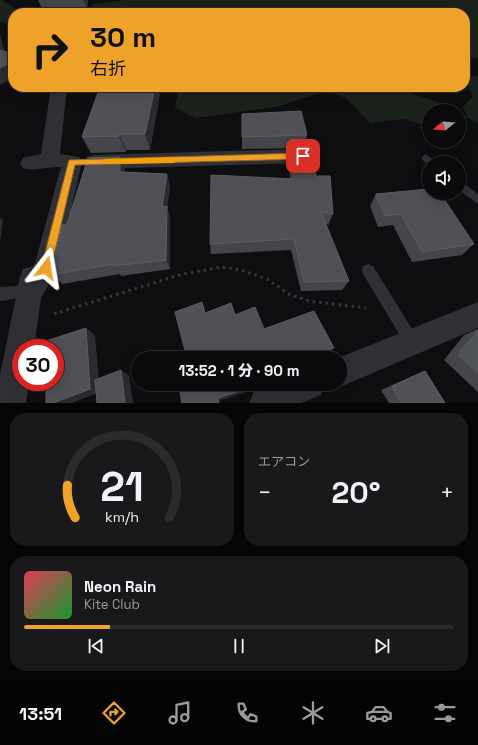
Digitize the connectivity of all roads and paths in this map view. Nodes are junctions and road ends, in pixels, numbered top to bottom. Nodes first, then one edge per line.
1 (58, 92) edge
2 (303, 156) edge
3 (50, 159) junction
4 (72, 162) junction
5 (30, 163) dead end
6 (466, 190) edge
7 (478, 200) edge
8 (35, 251) dead end
9 (368, 270) dead end
10 (31, 291) junction
11 (0, 294) edge
12 (396, 315) junction
13 (478, 315) edge
14 (24, 323) junction
15 (412, 342) junction
16 (347, 369) edge
17 (8, 390) edge
18 (293, 391) edge
19 (265, 403) edge

1 - 3 street
2 - 4 street
3 - 4 street
3 - 5 street
4 - 10 street
6 - 7 lane
8 - 10 street
9 - 12 lane
10 - 11 lane
10 - 14 street
12 - 14 path
12 - 15 lane
13 - 15 street
14 - 17 street
15 - 16 street
18 - 19 street

